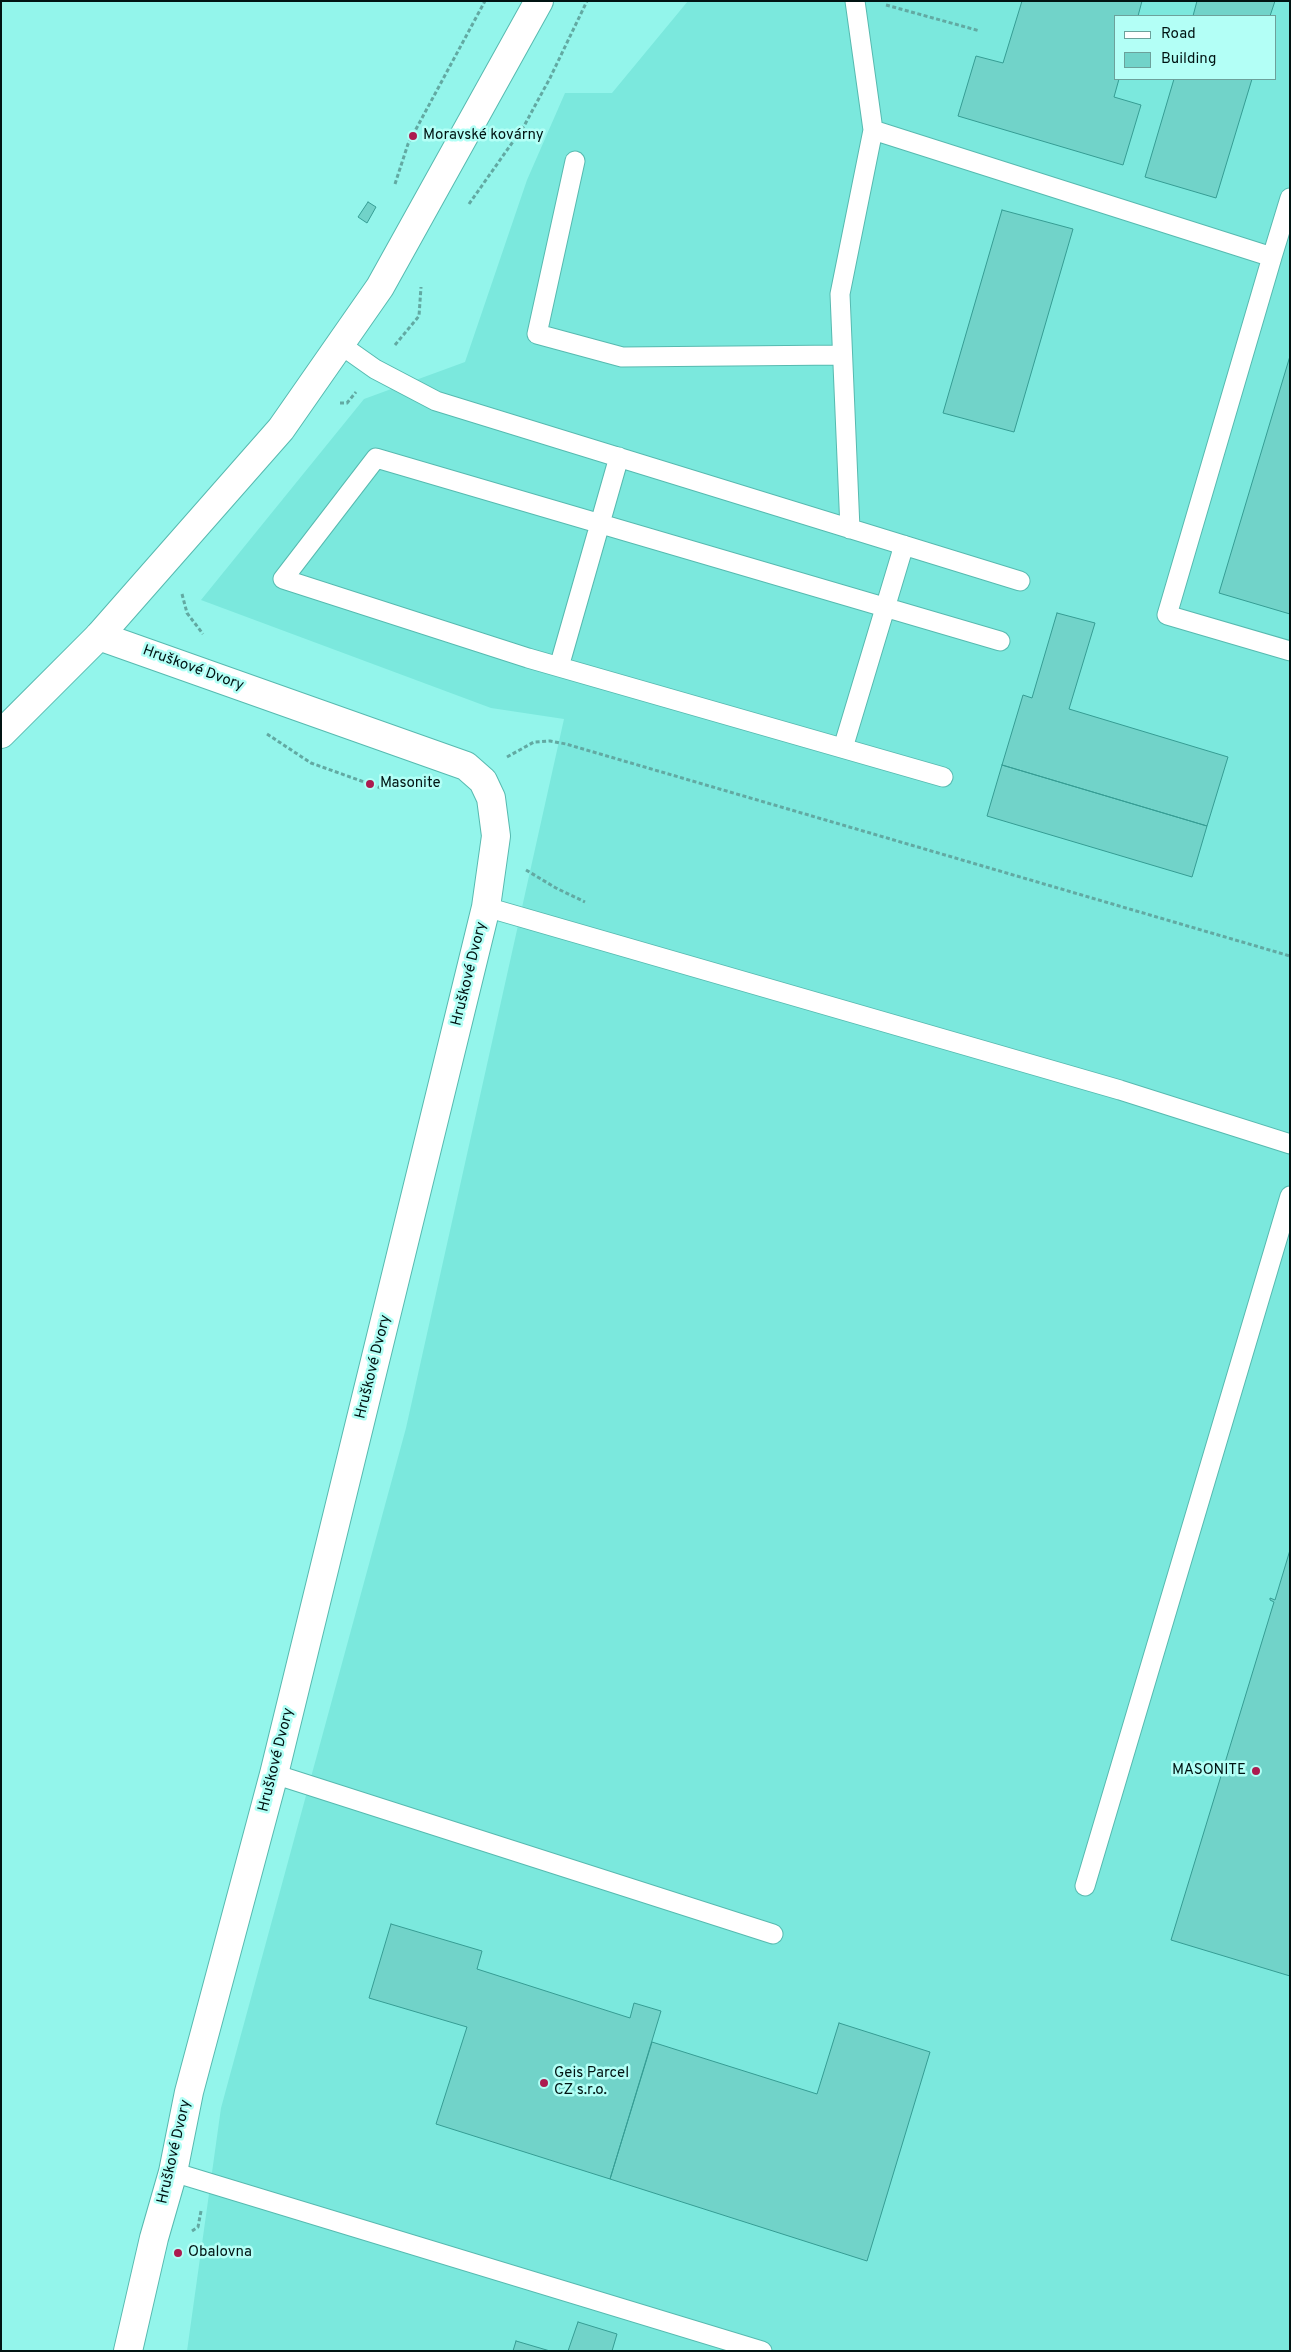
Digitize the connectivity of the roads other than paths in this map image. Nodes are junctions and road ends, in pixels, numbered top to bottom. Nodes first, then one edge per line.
1 (540, 1) edge
2 (855, 1) edge
3 (873, 130) junction
4 (575, 161) dead end
5 (1290, 198) edge
6 (1272, 257) junction
7 (341, 345) junction
8 (842, 354) junction
9 (619, 457) junction
10 (600, 524) junction
11 (850, 529) junction
12 (904, 545) junction
13 (1020, 581) dead end
14 (885, 608) junction
15 (99, 636) junction
16 (1000, 641) dead end
17 (1290, 651) edge
18 (559, 667) junction
19 (1, 734) edge
20 (843, 748) junction
21 (943, 777) dead end
22 (486, 907) junction
23 (1290, 1144) edge
24 (1290, 1196) edge
25 (274, 1774) junction
26 (1085, 1886) dead end
27 (773, 1934) dead end
28 (173, 2172) junction
29 (128, 2351) edge
30 (762, 2351) edge

1 - 7 street
2 - 3 lane
3 - 6 lane
3 - 8 lane
4 - 8 lane
5 - 6 lane
6 - 17 lane
7 - 9 lane
7 - 15 street
8 - 11 lane
9 - 10 lane
9 - 11 lane
10 - 14 lane
10 - 18 lane
10 - 18 lane
11 - 12 lane
12 - 13 lane
12 - 14 lane
14 - 16 lane
14 - 20 lane
15 - 19 street
15 - 22 street, Hruškové Dvory
18 - 20 lane
20 - 21 lane
22 - 23 lane
22 - 25 street, Hruškové Dvory
24 - 26 lane
25 - 27 lane
25 - 28 street, Hruškové Dvory
28 - 29 street, Hruškové Dvory
28 - 30 lane

